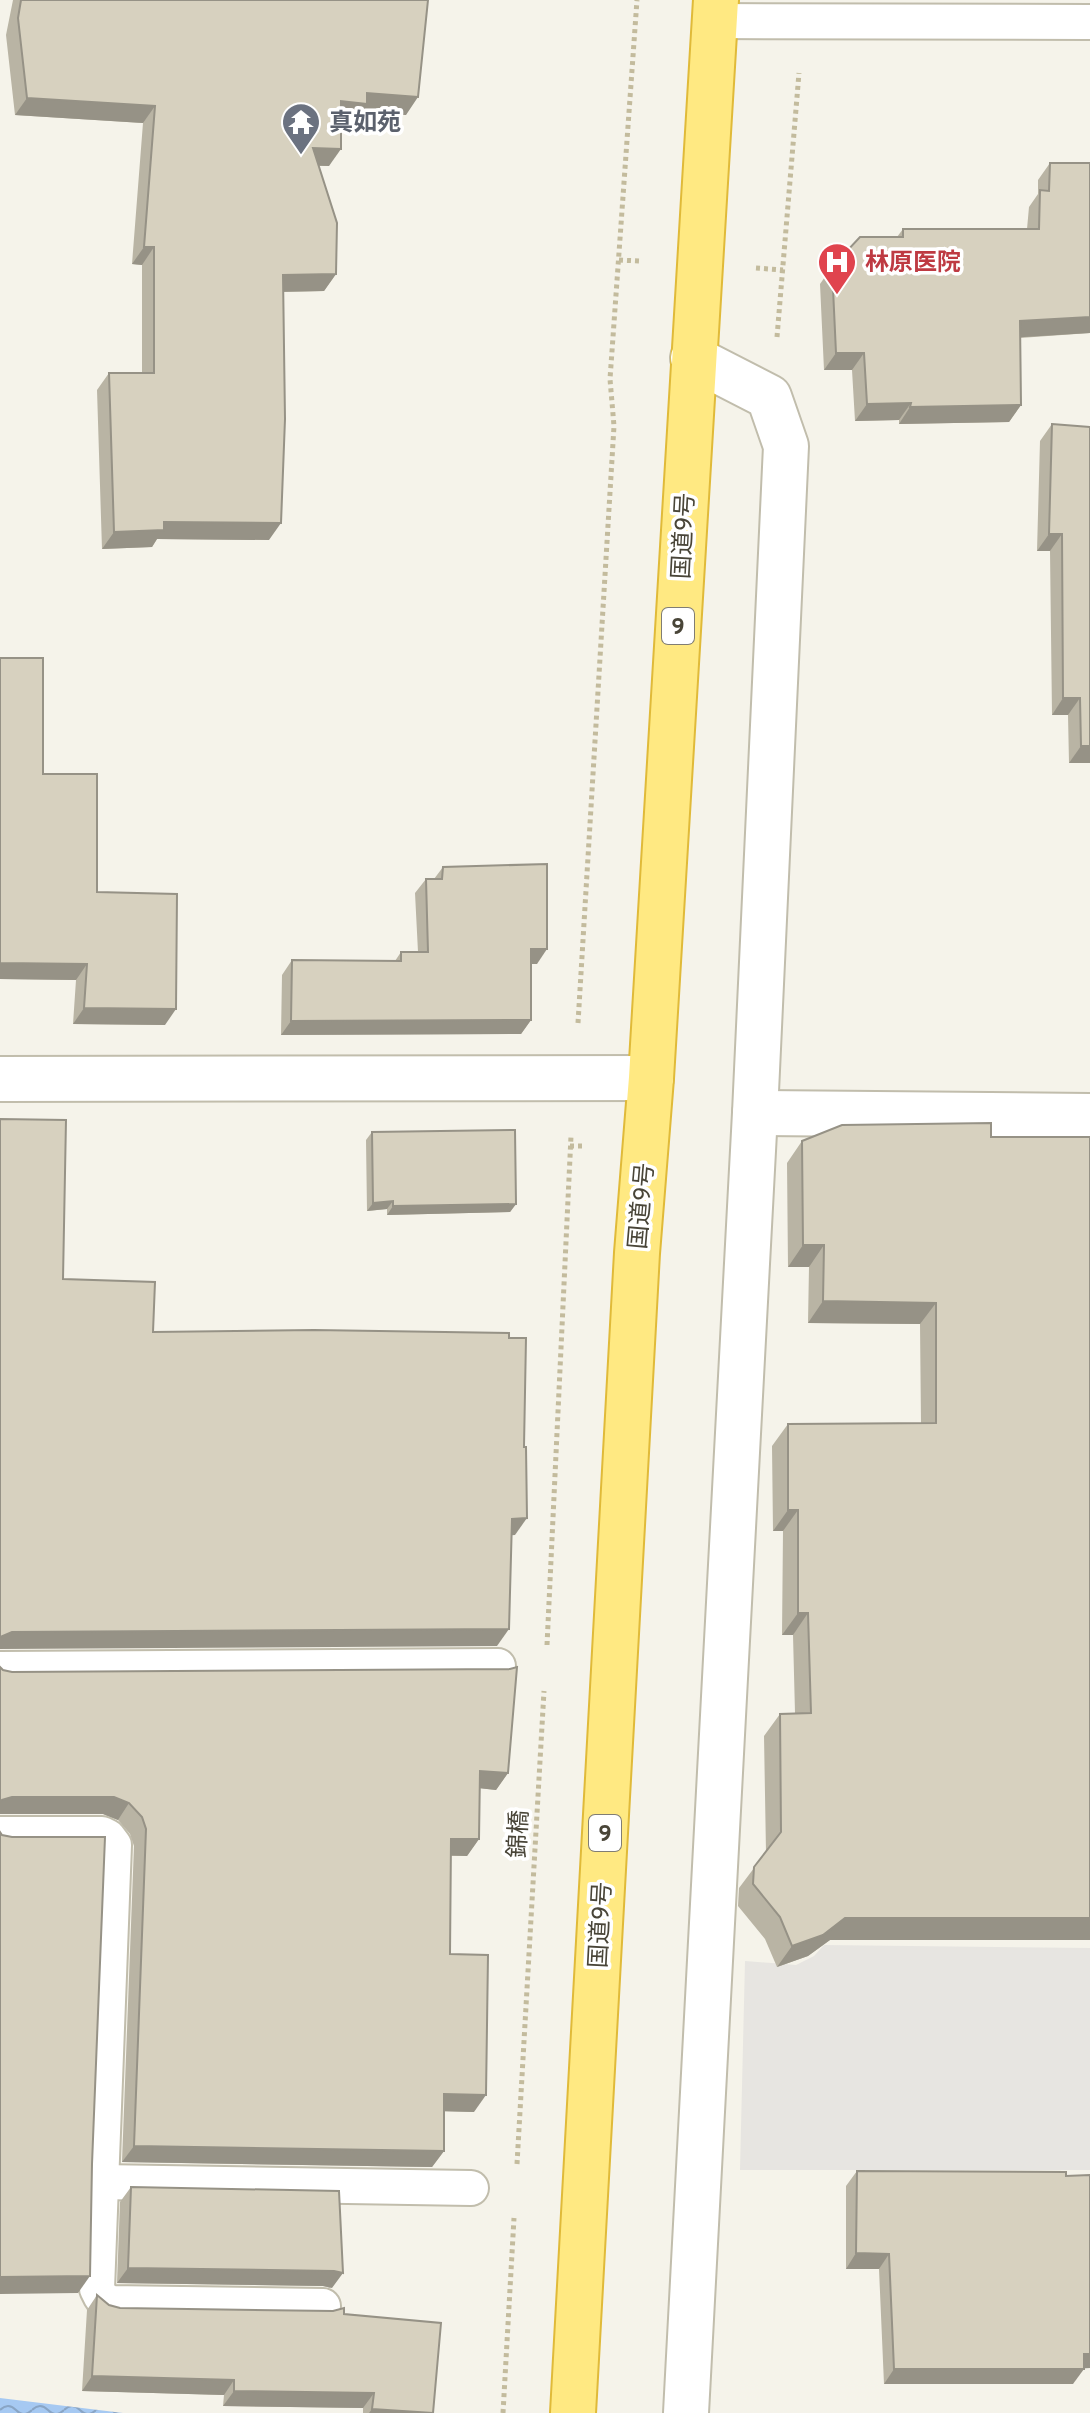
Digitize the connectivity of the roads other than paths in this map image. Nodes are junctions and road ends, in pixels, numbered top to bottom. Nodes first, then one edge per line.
1 (716, 11) edge
2 (1090, 22) edge
3 (693, 358) junction
4 (651, 1078) junction
5 (0, 1079) edge
6 (755, 1113) junction
7 (1090, 1116) edge
8 (498, 1666) edge
9 (0, 1669) edge
10 (0, 1834) edge
11 (100, 2182) junction
12 (471, 2188) dead end
13 (323, 2306) dead end
14 (573, 2413) edge
15 (686, 2413) edge

1 - 2 lane
1 - 3 highway, 国道9号 / 9
3 - 4 highway, 国道9号 / 9
3 - 6 street
4 - 5 street
4 - 14 highway, 国道9号 / 9
6 - 7 street
6 - 15 street
8 - 9 lane
10 - 11 lane
11 - 12 lane
11 - 13 lane

